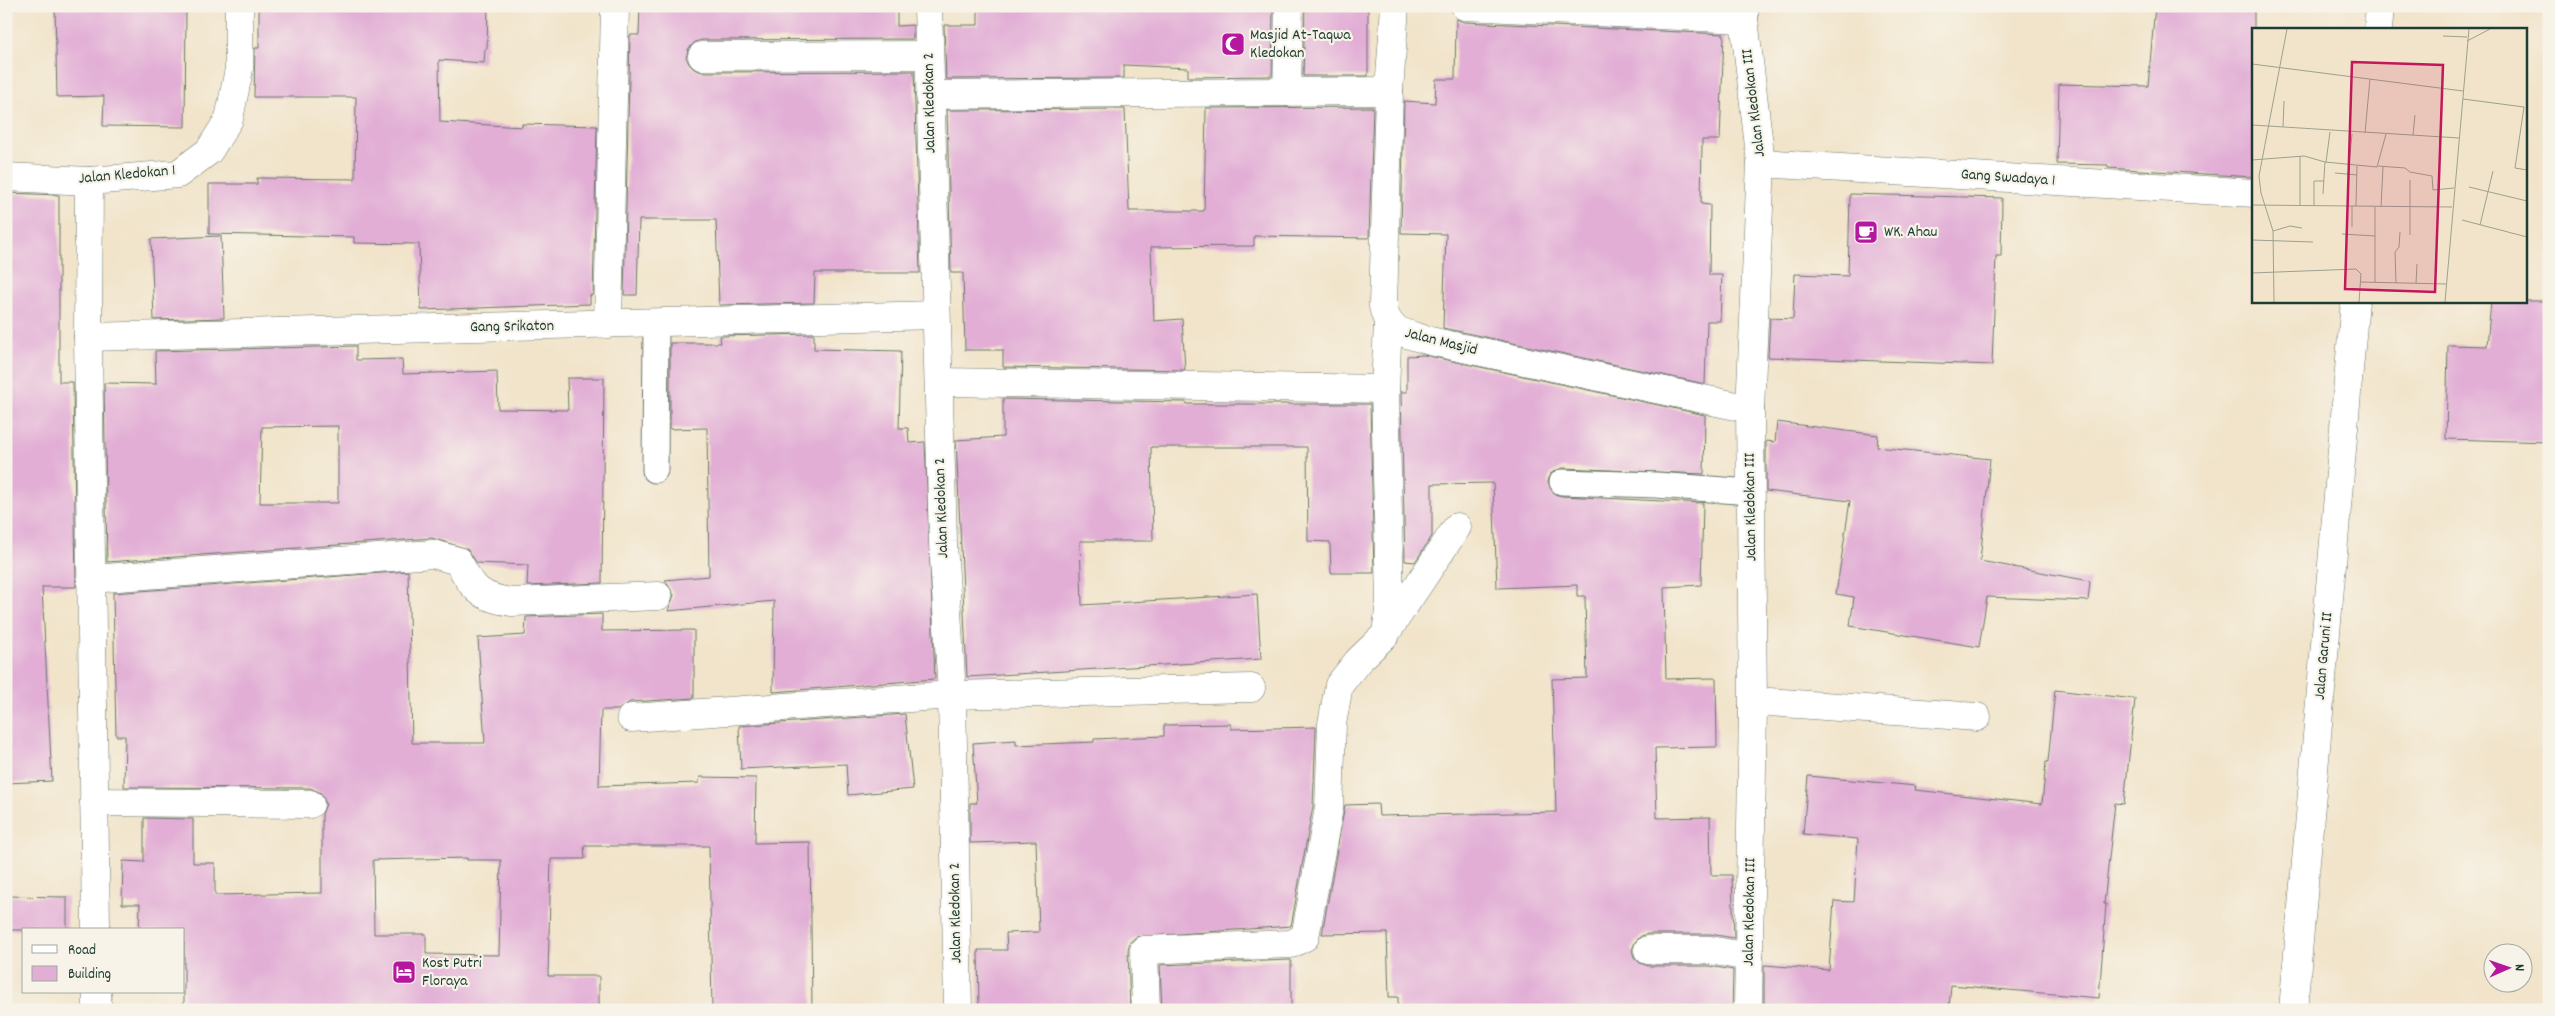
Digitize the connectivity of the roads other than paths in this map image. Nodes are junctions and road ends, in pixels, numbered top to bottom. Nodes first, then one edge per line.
1 (239, 6) edge
2 (615, 6) edge
3 (928, 6) edge
4 (1289, 6) edge
5 (1395, 6) edge
6 (1465, 6) edge
7 (2380, 6) edge
8 (1744, 13) edge
9 (2378, 28) edge
10 (929, 55) junction
11 (702, 56) dead end
12 (1389, 91) junction
13 (1287, 92) junction
14 (930, 95) junction
15 (1761, 163) junction
16 (6, 177) edge
17 (89, 181) junction
18 (2252, 193) edge
19 (2355, 302) edge
20 (936, 315) junction
21 (656, 322) junction
22 (1388, 323) junction
23 (608, 324) junction
24 (88, 337) junction
25 (939, 382) junction
26 (1385, 389) junction
27 (1750, 409) junction
28 (655, 470) dead end
29 (1562, 482) dead end
30 (1751, 492) junction
31 (1457, 527) dead end
32 (91, 579) junction
33 (658, 596) dead end
34 (1386, 634) junction
35 (1251, 688) dead end
36 (952, 695) junction
37 (1753, 706) junction
38 (1977, 717) dead end
39 (631, 718) dead end
40 (94, 802) junction
41 (310, 804) dead end
42 (96, 928) edge
43 (1648, 950) dead end
44 (1750, 957) junction
45 (97, 994) edge
46 (97, 1010) edge
47 (958, 1010) edge
48 (1146, 1010) edge
49 (1748, 1010) edge
50 (2293, 1010) edge

1 - 17 street, Jalan Kledokan 1
2 - 23 street
3 - 10 street, Jalan Kledokan 2
4 - 13 street
5 - 12 street, Jalan Masjid
6 - 8 street
7 - 9 street
8 - 15 street, Jalan Kledokan III
10 - 11 street
10 - 14 street, Jalan Kledokan 2
12 - 13 street
12 - 22 street, Jalan Masjid
13 - 14 street
14 - 20 street, Jalan Kledokan 2
15 - 18 street, Gang Swadaya 1
15 - 27 street, Jalan Kledokan III
16 - 17 street, Jalan Kledokan 1
17 - 24 street
19 - 50 street, Jalan Garuni II
20 - 21 street, Gang Srikaton
20 - 25 street, Jalan Kledokan 2
21 - 23 street, Gang Srikaton
21 - 28 lane
22 - 26 street
22 - 27 street, Jalan Masjid
23 - 24 street, Gang Srikaton
24 - 32 street
25 - 26 street
25 - 36 street, Jalan Kledokan 2
26 - 34 street
27 - 30 street, Jalan Kledokan III
29 - 30 lane
30 - 37 street, Jalan Kledokan III
31 - 34 street
32 - 33 street
32 - 40 street
34 - 48 street
35 - 36 street
36 - 39 street
36 - 47 street, Jalan Kledokan 2
37 - 38 street
37 - 44 street, Jalan Kledokan III
40 - 41 street
40 - 42 street
43 - 44 street
44 - 49 street, Jalan Kledokan III
45 - 46 street

